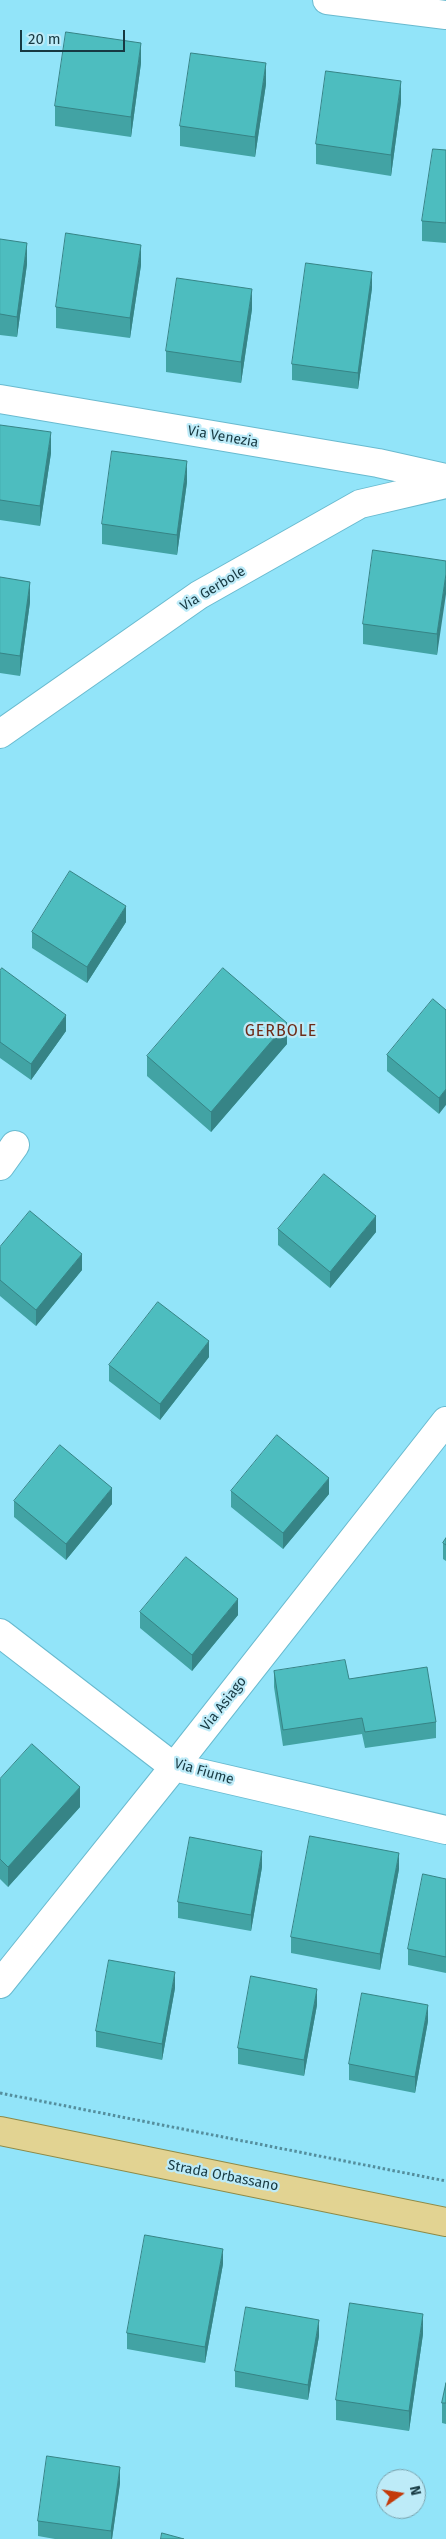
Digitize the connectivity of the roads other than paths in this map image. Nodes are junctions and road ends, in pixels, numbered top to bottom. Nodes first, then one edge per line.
1 (327, 0) edge
2 (446, 15) edge
3 (0, 399) edge
4 (446, 478) edge
5 (446, 484) edge
6 (0, 734) edge
7 (446, 1421) edge
8 (0, 1633) edge
9 (174, 1767) junction
10 (446, 1830) edge
11 (0, 1984) edge
12 (0, 2131) edge
13 (446, 2222) edge

1 - 2 street
3 - 4 street, Via Venezia
5 - 6 street, Via Gerbole
7 - 9 street, Via Asiago
8 - 9 street, Via Fiume
9 - 10 street, Via Fiume
9 - 11 street, Via Asiago
12 - 13 main road, Strada Orbassano

